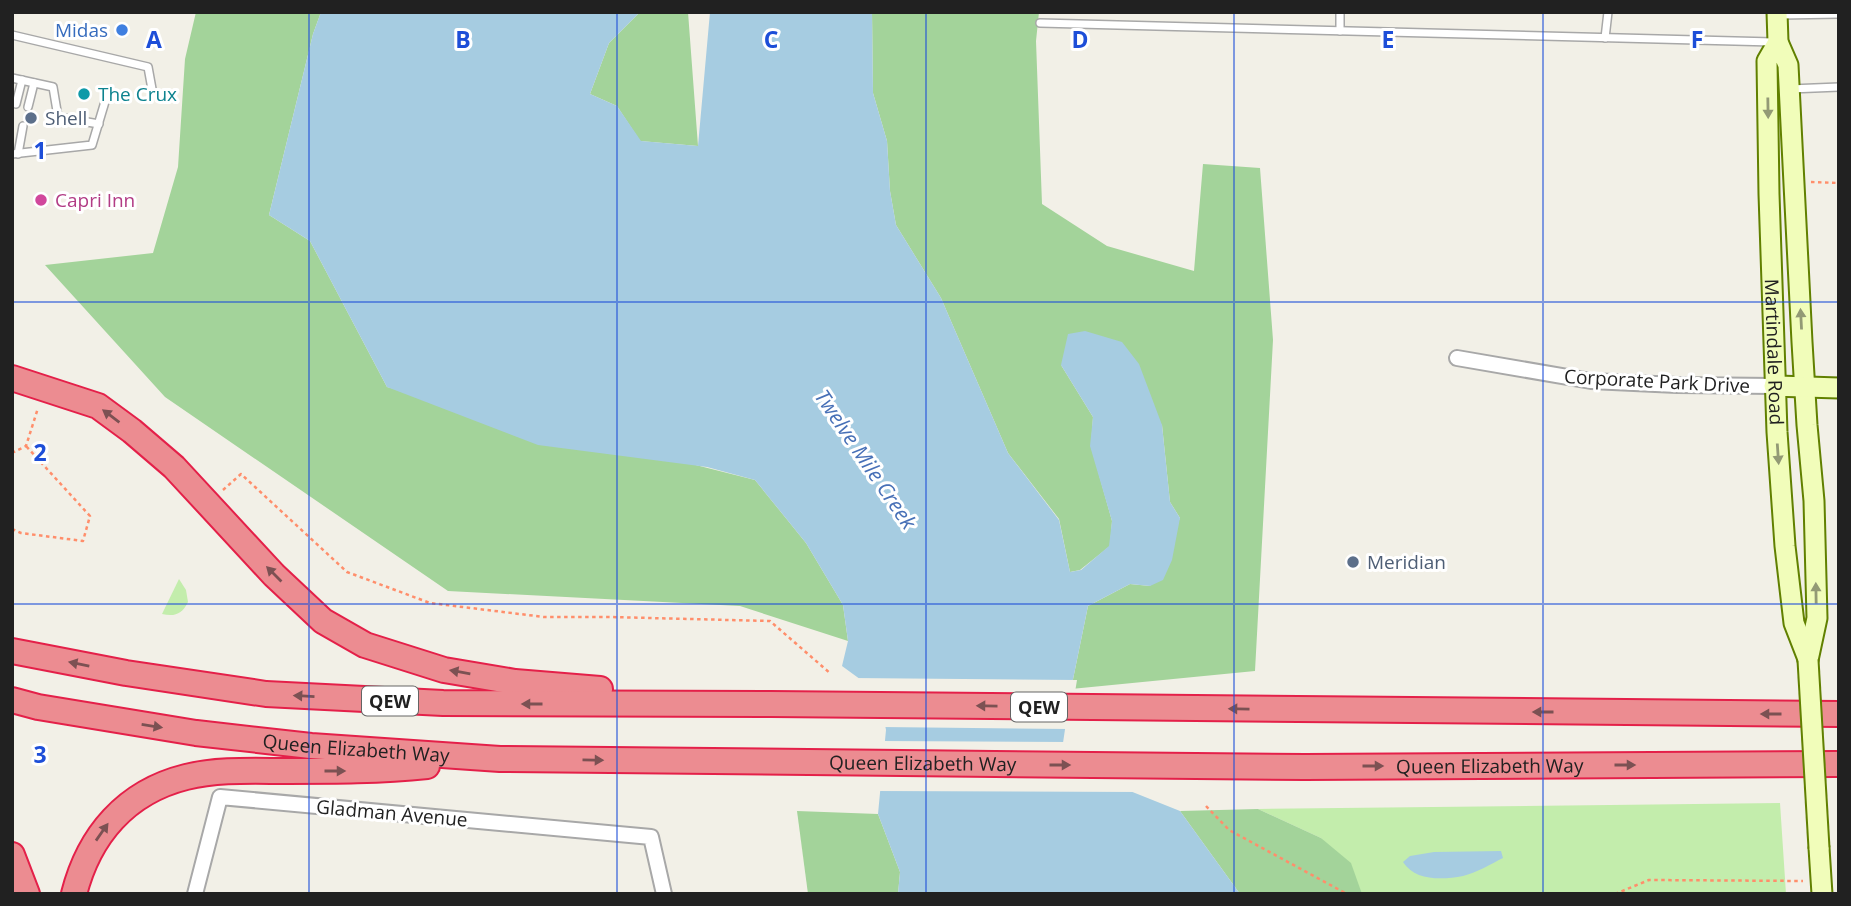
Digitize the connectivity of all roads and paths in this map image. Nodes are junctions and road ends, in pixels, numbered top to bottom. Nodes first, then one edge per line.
1 (1340, 12) edge
2 (1608, 12) edge
3 (1777, 14) edge
4 (1839, 14) edge
5 (1040, 23) dead end
6 (1339, 31) junction
7 (12, 35) edge
8 (1605, 38) junction
9 (1777, 42) junction
10 (12, 78) edge
11 (22, 80) junction
12 (34, 83) junction
13 (1839, 87) edge
14 (152, 89) dead end
15 (1789, 89) junction
16 (107, 95) dead end
17 (16, 104) dead end
18 (28, 107) dead end
19 (99, 124) junction
20 (23, 126) dead end
21 (15, 154) edge
22 (1808, 183) dead end
23 (1839, 183) edge
24 (1457, 358) dead end
25 (12, 379) edge
26 (1774, 386) junction
27 (1806, 387) junction
28 (44, 388) junction
29 (1839, 388) edge
30 (26, 446) junction
31 (12, 453) edge
32 (208, 505) junction
33 (12, 529) edge
34 (12, 651) edge
35 (1808, 660) junction
36 (831, 674) dead end
37 (12, 700) edge
38 (771, 704) junction
39 (1839, 714) edge
40 (500, 759) junction
41 (1798, 763) junction
42 (1839, 764) edge
43 (1839, 771) edge
44 (1206, 806) dead end
45 (12, 855) edge
46 (1821, 887) edge
47 (27, 894) edge
48 (74, 894) edge
49 (195, 894) edge
50 (664, 894) edge
51 (1347, 894) edge
52 (1615, 894) edge

1 - 6 lane
2 - 8 lane
3 - 4 lane
3 - 9 main road, Martindale Road
5 - 6 lane
6 - 8 lane
7 - 14 lane
8 - 9 lane
9 - 15 main road, Martindale Road
9 -> 26 main road, Martindale Road
10 - 11 lane
11 - 12 lane
11 - 17 lane
12 - 18 lane
12 - 19 lane
13 - 15 lane
27 -> 15 main road, Martindale Road
16 - 19 lane
19 - 21 lane
20 - 21 lane
22 - 23 path
24 - 26 street, Corporate Park Drive
25 - 28 highway
26 - 27 main road
26 -> 35 main road, Martindale Road
27 - 29 main road
35 -> 27 main road, Martindale Road
28 - 30 path
32 -> 28 highway
30 - 31 path
30 - 33 path
32 - 36 path
38 -> 32 highway
38 -> 34 highway, QEW
35 - 46 main road, Martindale Road, bridge
37 -> 40 highway, Queen Elizabeth Way
39 -> 38 highway, QEW
40 -> 41 highway, Queen Elizabeth Way
48 -> 40 highway
41 - 42 highway, Queen Elizabeth Way
41 - 43 highway
44 - 51 path
45 - 47 highway
46 - 52 path
49 - 50 street, Gladman Avenue

